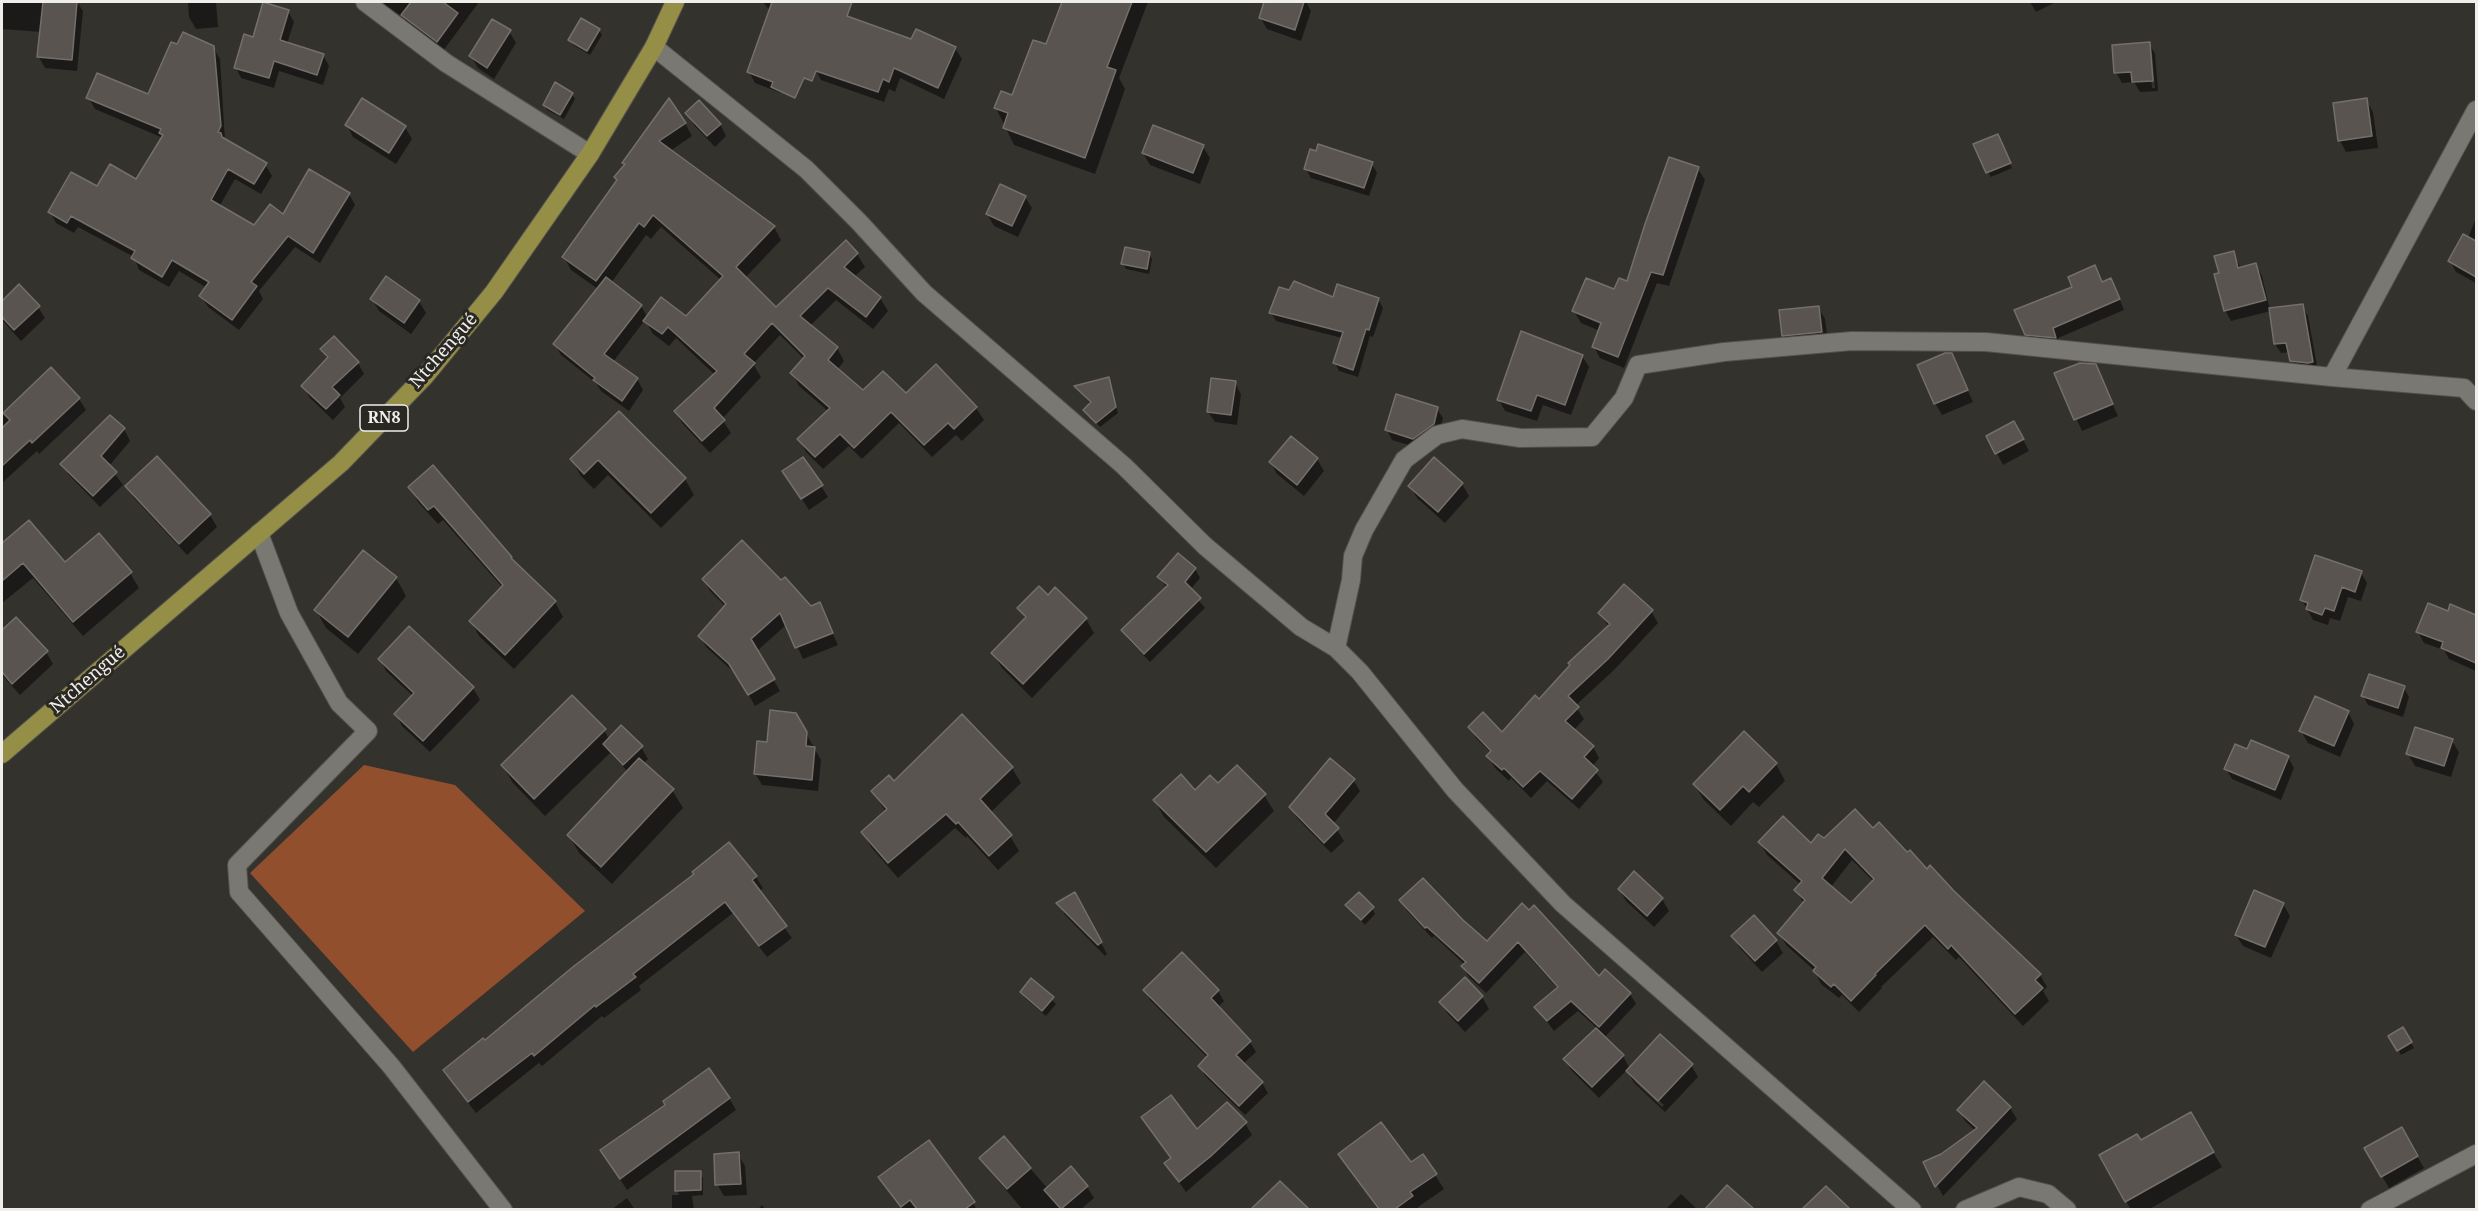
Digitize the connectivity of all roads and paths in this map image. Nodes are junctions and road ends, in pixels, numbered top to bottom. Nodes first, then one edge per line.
1 (365, 2) edge
2 (675, 2) edge
3 (654, 47) junction
4 (2476, 110) edge
5 (590, 154) junction
6 (2332, 377) junction
7 (2476, 401) edge
8 (259, 533) junction
9 (1336, 648) junction
10 (2, 754) edge
11 (2476, 1154) edge
12 (503, 1209) edge
13 (1912, 1209) edge
14 (1965, 1209) edge
15 (2067, 1209) edge
16 (2370, 1209) edge

1 - 5 street
2 - 3 main road, Ntchengué / RN8
3 - 5 main road, Ntchengué / RN8
3 - 9 street
4 - 6 street
5 - 8 main road, Ntchengué / RN8
6 - 7 street
6 - 9 street
8 - 10 main road, Ntchengué / RN8
8 - 12 street
9 - 13 street
11 - 16 street
14 - 15 street

